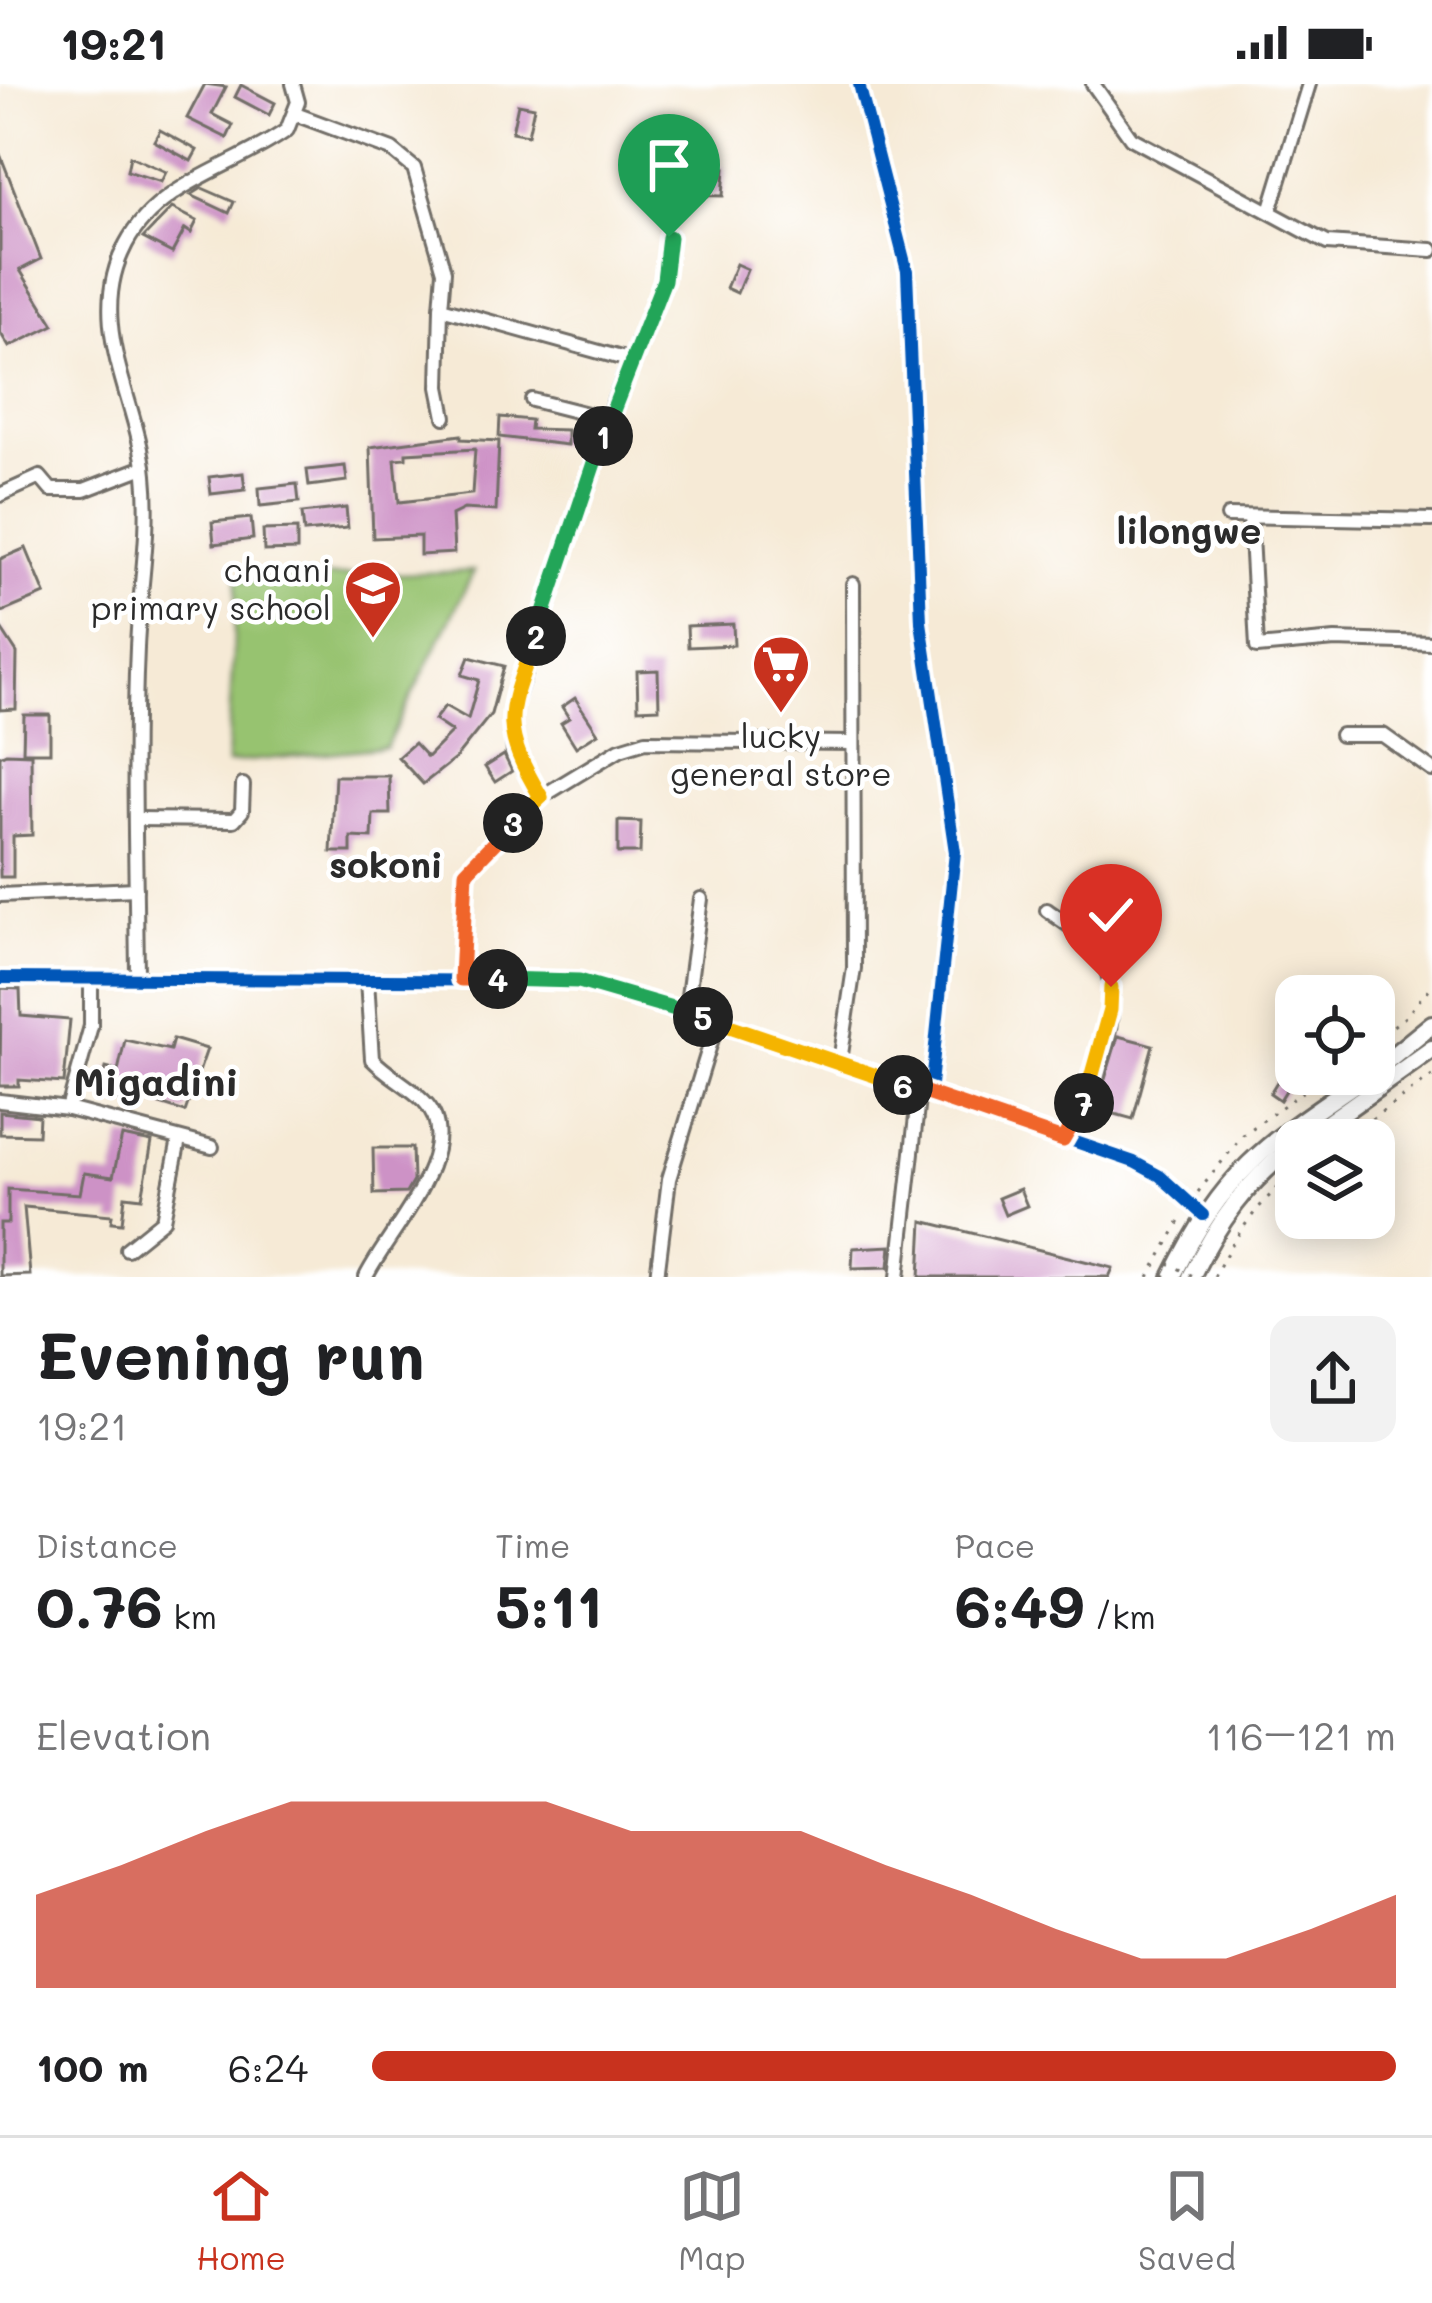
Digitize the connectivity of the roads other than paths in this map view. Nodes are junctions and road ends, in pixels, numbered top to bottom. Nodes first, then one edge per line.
1 (293, 84) edge
2 (860, 84) edge
3 (1093, 84) edge
4 (1309, 84) edge
5 (295, 114) junction
6 (1271, 208) junction
7 (669, 237) dead end
8 (1432, 250) edge
9 (441, 308) junction
10 (632, 362) junction
11 (532, 400) dead end
12 (445, 417) dead end
13 (607, 419) junction
14 (144, 467) junction
15 (0, 495) edge
16 (1228, 516) dead end
17 (1250, 517) junction
18 (1432, 520) edge
19 (853, 584) dead end
20 (1432, 643) edge
21 (1341, 734) dead end
22 (853, 743) junction
23 (1432, 770) edge
24 (243, 785) dead end
25 (541, 797) junction
26 (135, 819) junction
27 (136, 889) junction
28 (0, 896) edge
29 (701, 899) dead end
30 (1046, 910) dead end
31 (136, 977) junction
32 (0, 978) edge
33 (91, 978) junction
34 (461, 979) junction
35 (367, 980) junction
36 (686, 1011) junction
37 (717, 1022) junction
38 (1432, 1024) edge
39 (1432, 1048) edge
40 (1395, 1054) edge
41 (840, 1061) junction
42 (924, 1092) junction
43 (1338, 1095) edge
44 (0, 1101) edge
45 (68, 1108) junction
46 (1333, 1119) edge
47 (179, 1140) junction
48 (1063, 1140) junction
49 (212, 1147) dead end
50 (1275, 1160) edge
51 (1203, 1215) junction
52 (127, 1250) dead end
53 (367, 1277) edge
54 (657, 1277) edge
55 (898, 1277) edge
56 (1168, 1277) edge
57 (1193, 1277) edge

1 - 5 street
2 - 42 street
3 - 6 street
4 - 6 street
5 - 9 street
5 - 14 street
6 - 8 street
7 - 10 street
9 - 10 street
9 - 12 street
10 - 13 street
11 - 13 street
13 - 25 street
14 - 15 street
14 - 26 street
16 - 17 street
17 - 18 street
17 - 20 street
19 - 22 street
21 - 23 street
22 - 25 street
22 - 41 street
24 - 26 street
25 - 34 street
26 - 27 street
27 - 28 street
27 - 31 street
29 - 36 street
30 - 48 street
31 - 33 street
31 - 35 street
32 - 33 street
33 - 45 street
34 - 35 street
34 - 36 street
35 - 53 street
36 - 37 street
37 - 41 street
37 - 54 street
38 - 40 main road
39 - 46 main road
41 - 42 street
42 - 48 street
42 - 55 street
43 - 51 main road
44 - 45 street
45 - 47 street
47 - 49 street
47 - 52 street
48 - 51 street
50 - 57 main road
51 - 56 main road

